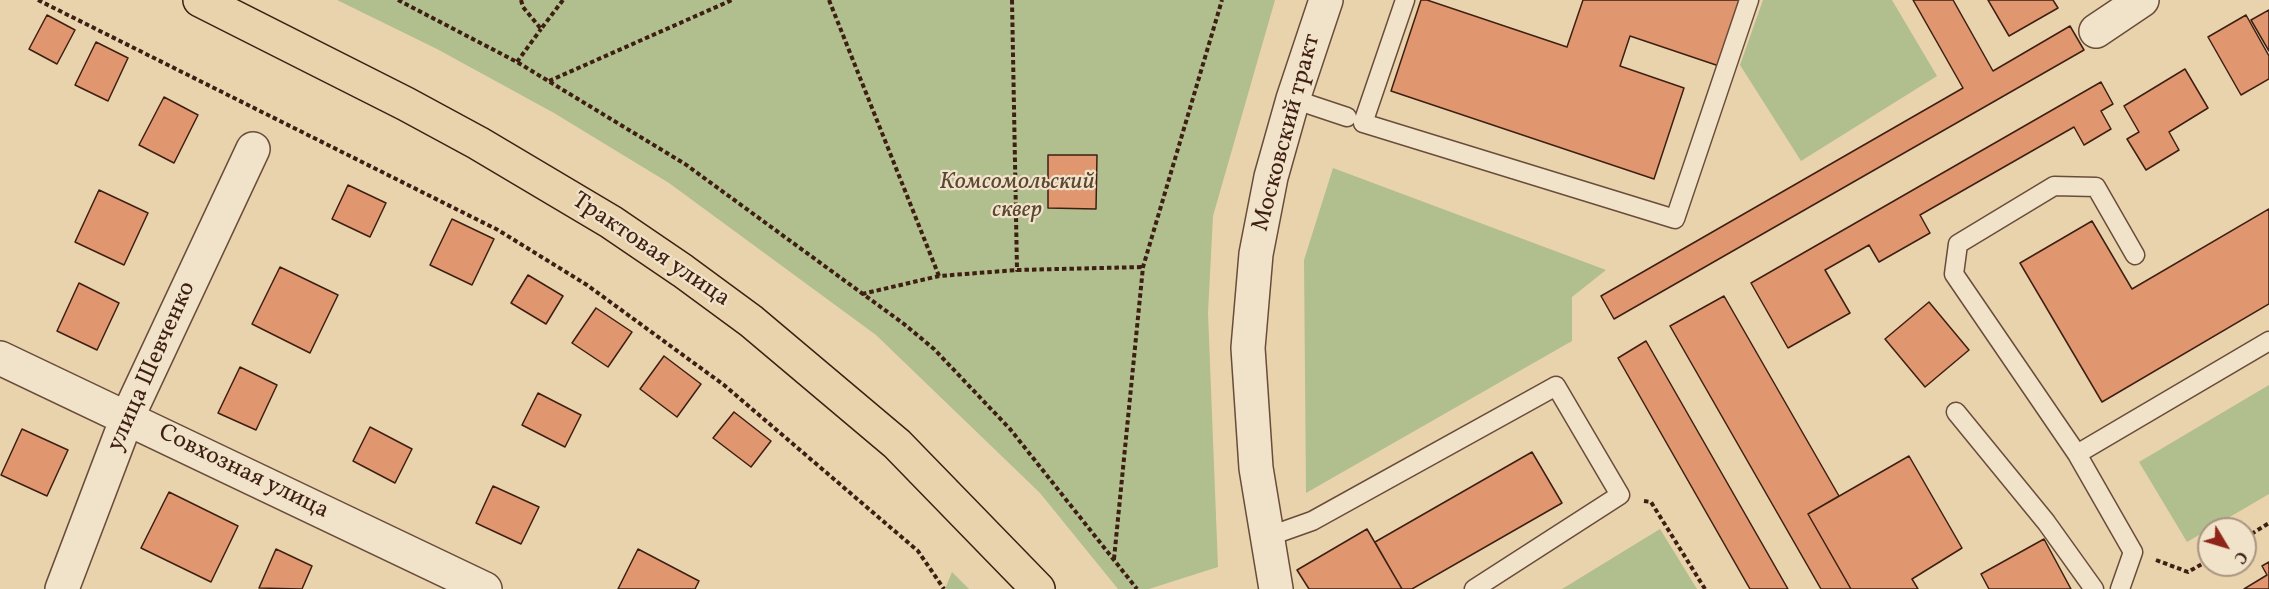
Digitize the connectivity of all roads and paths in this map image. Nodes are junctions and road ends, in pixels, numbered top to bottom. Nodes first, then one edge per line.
1 (38, 0) edge
2 (200, 0) edge
3 (398, 0) edge
4 (521, 0) edge
5 (563, 0) edge
6 (732, 0) edge
7 (829, 0) edge
8 (1012, 0) edge
9 (1222, 0) edge
10 (1326, 0) edge
11 (1405, 0) edge
12 (1749, 0) edge
13 (2142, 0) edge
14 (541, 29) junction
15 (2096, 31) dead end
16 (517, 62) junction
17 (548, 81) junction
18 (1293, 99) junction
19 (1347, 117) dead end
20 (253, 149) dead end
21 (2135, 255) dead end
22 (1143, 267) junction
23 (1017, 270) junction
24 (939, 276) junction
25 (862, 294) junction
26 (2269, 341) edge
27 (0, 358) edge
28 (1956, 412) dead end
29 (127, 418) junction
30 (2077, 454) junction
31 (1620, 495) junction
32 (1267, 537) junction
33 (2133, 552) junction
34 (1114, 559) junction
35 (2197, 567) edge
36 (62, 589) edge
37 (485, 589) edge
38 (944, 589) edge
39 (1038, 589) edge
40 (1137, 589) edge
41 (1276, 589) edge
42 (1474, 589) edge
43 (1705, 589) edge
44 (2094, 589) edge
45 (2120, 589) edge

1 - 38 path
2 - 39 main road, Трактовая улица
3 - 16 path
4 - 14 path
5 - 14 path
6 - 17 path
7 - 24 path
8 - 23 path
9 - 22 path
10 - 18 street, Московский тракт
11 - 12 lane
13 - 15 street
14 - 16 path
16 - 17 path
17 - 25 path
18 - 19 lane
18 - 32 street, Московский тракт
20 - 29 street, улица Шевченко
21 - 30 lane
22 - 23 path
22 - 34 path
23 - 24 path
24 - 25 path
25 - 34 path
26 - 30 lane
27 - 29 street, Совхозная улица
28 - 44 lane
29 - 36 street, улица Шевченко
29 - 37 street, Совхозная улица
30 - 33 lane
31 - 32 lane
31 - 42 lane
31 - 43 path
32 - 41 street, Московский тракт
33 - 35 path
33 - 45 lane
34 - 40 path

